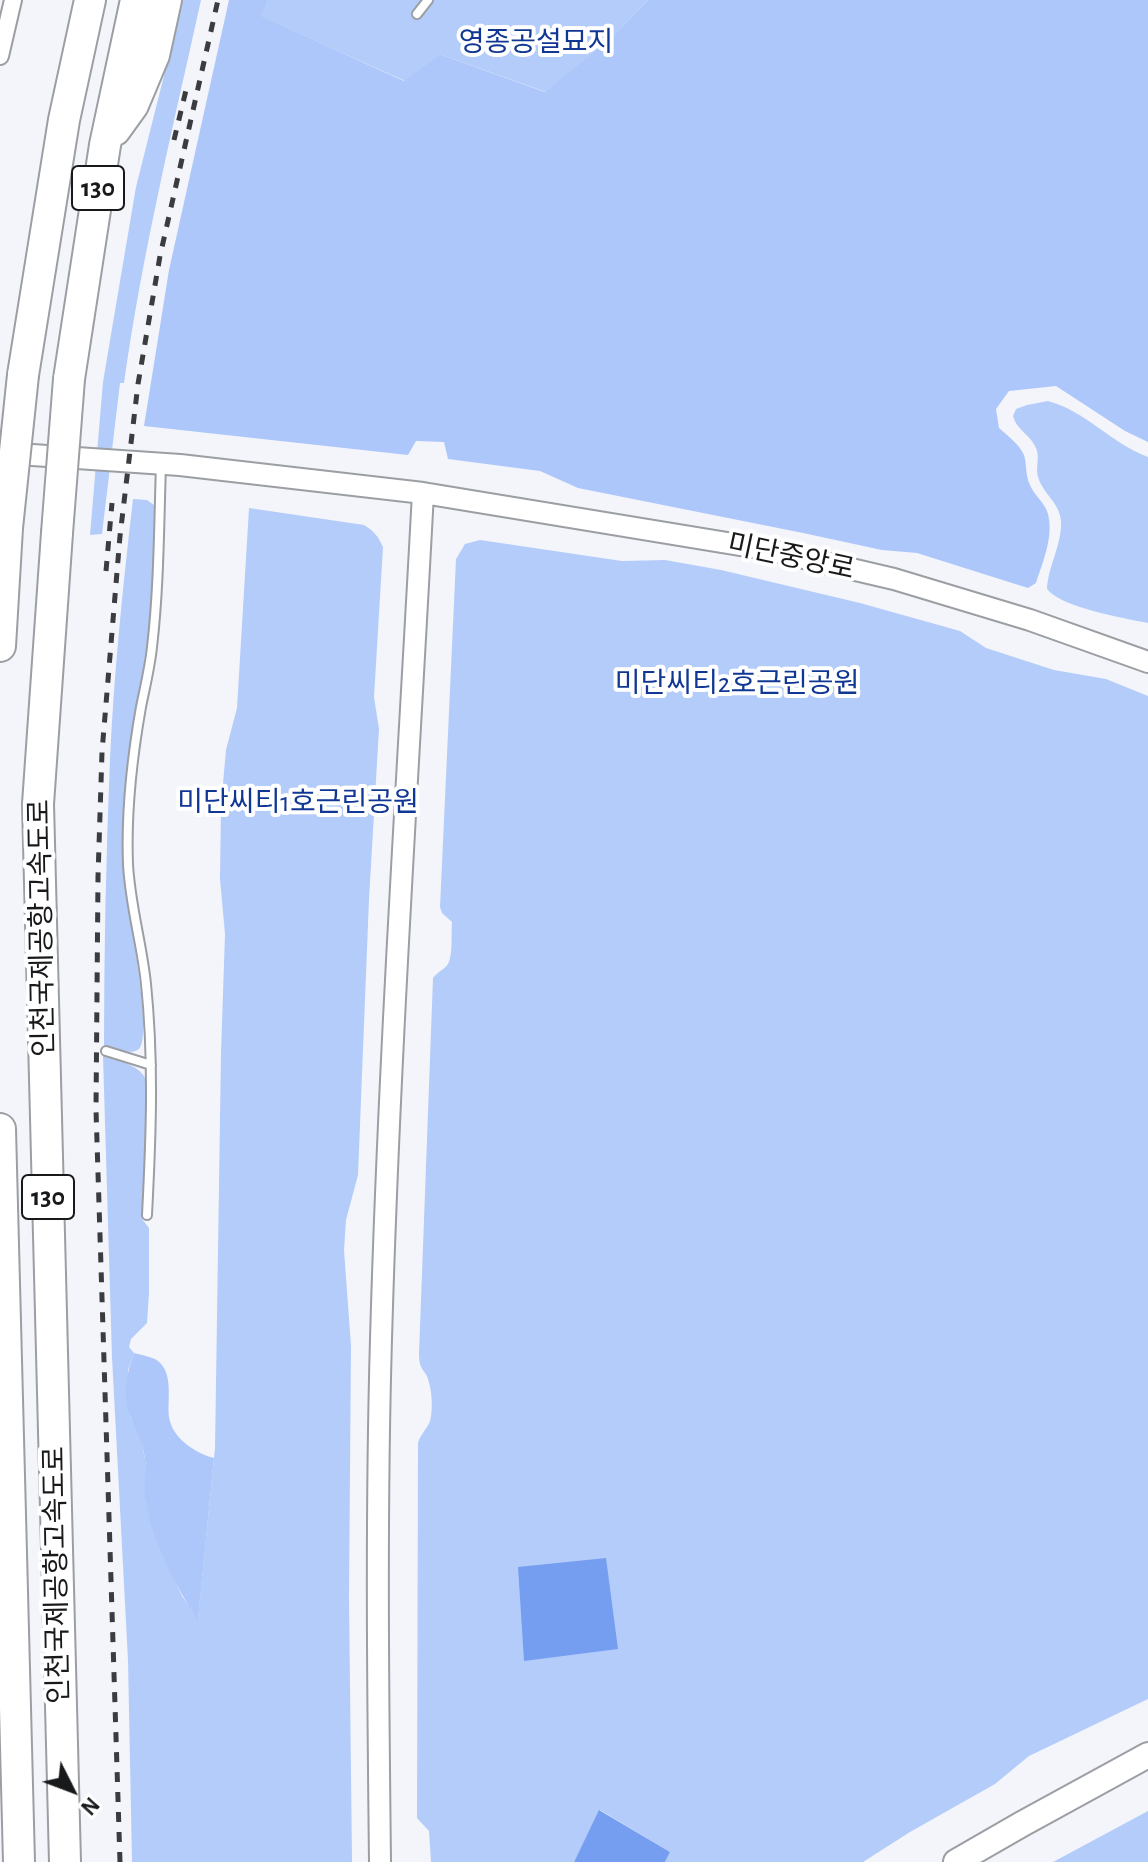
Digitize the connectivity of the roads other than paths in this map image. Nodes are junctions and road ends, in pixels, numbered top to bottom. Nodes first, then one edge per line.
1 (13, 0) edge
2 (90, 0) edge
3 (136, 0) edge
4 (166, 0) edge
5 (428, 0) edge
6 (417, 14) dead end
7 (0, 56) edge
8 (105, 145) junction
9 (0, 452) edge
10 (161, 464) junction
11 (423, 493) junction
12 (0, 646) edge
13 (1148, 662) edge
14 (106, 1051) dead end
15 (151, 1065) junction
16 (0, 1129) edge
17 (147, 1215) dead end
18 (1148, 1755) edge
19 (19, 1862) edge
20 (65, 1862) edge
21 (380, 1862) edge
22 (956, 1862) edge

1 - 7 street
2 - 12 highway, 130, bridge
3 - 8 highway, 인천국제공항고속도로 / 130
4 - 8 highway
5 - 6 lane
8 - 20 highway, 인천국제공항고속도로 / 130, bridge
9 - 10 street, 미단중앙로
10 - 11 street, 미단중앙로
10 - 15 lane
11 - 13 street, 미단중앙로
11 - 21 street
14 - 15 lane
15 - 17 lane
16 - 19 highway, 인천국제공항고속도로 / 130
18 - 22 main road

